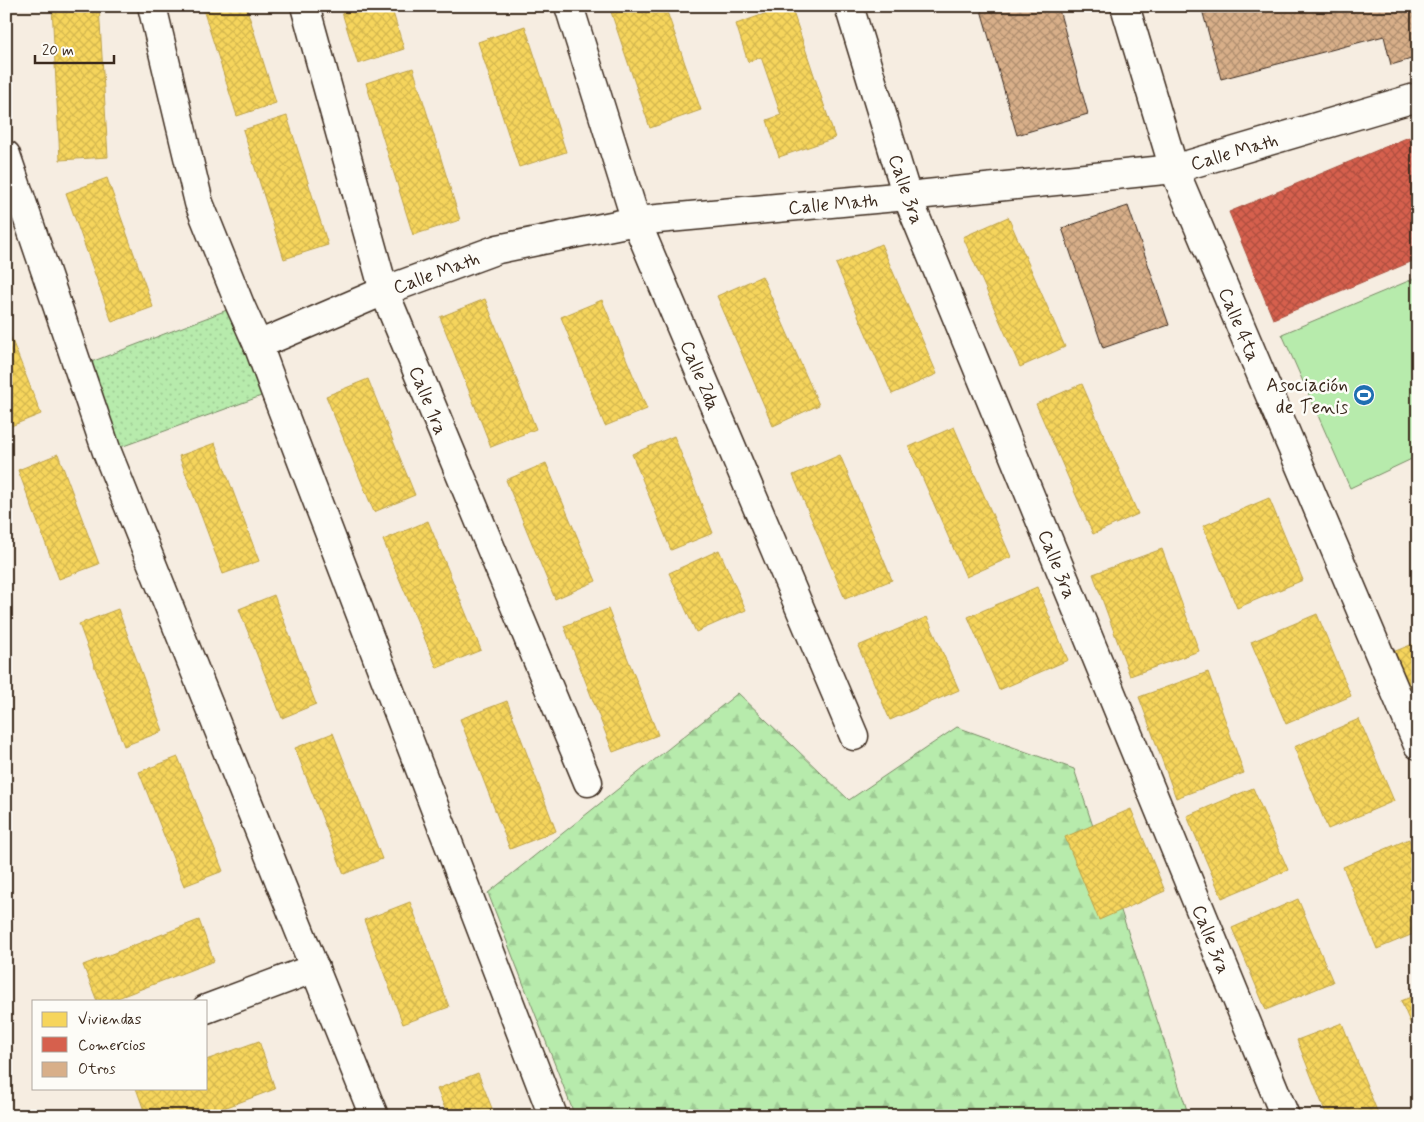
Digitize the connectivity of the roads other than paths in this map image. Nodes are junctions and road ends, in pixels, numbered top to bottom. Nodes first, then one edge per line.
1 (152, 6) edge
2 (305, 6) edge
3 (569, 6) edge
4 (849, 6) edge
5 (1125, 6) edge
6 (1418, 97) edge
7 (6, 155) edge
8 (1174, 169) junction
9 (907, 196) junction
10 (636, 220) junction
11 (384, 291) junction
12 (258, 345) junction
13 (854, 736) dead end
14 (1418, 745) edge
15 (588, 782) dead end
16 (316, 968) junction
17 (208, 1008) edge
18 (374, 1116) edge
19 (553, 1116) edge
20 (1285, 1116) edge

1 - 12 street
2 - 11 street, Calle 1ra
3 - 10 street, Calle 2da
4 - 9 street, Calle 3ra
5 - 8 street, Calle 4ta
6 - 8 street, Calle Math
7 - 16 street
8 - 9 street, Calle Math
8 - 14 street, Calle 4ta
9 - 10 street, Calle Math
9 - 20 street, Calle 3ra
10 - 11 street, Calle Math
10 - 13 street, Calle 2da
11 - 12 street, Calle Math
11 - 15 street, Calle 1ra
12 - 19 street
16 - 17 street
16 - 18 street

